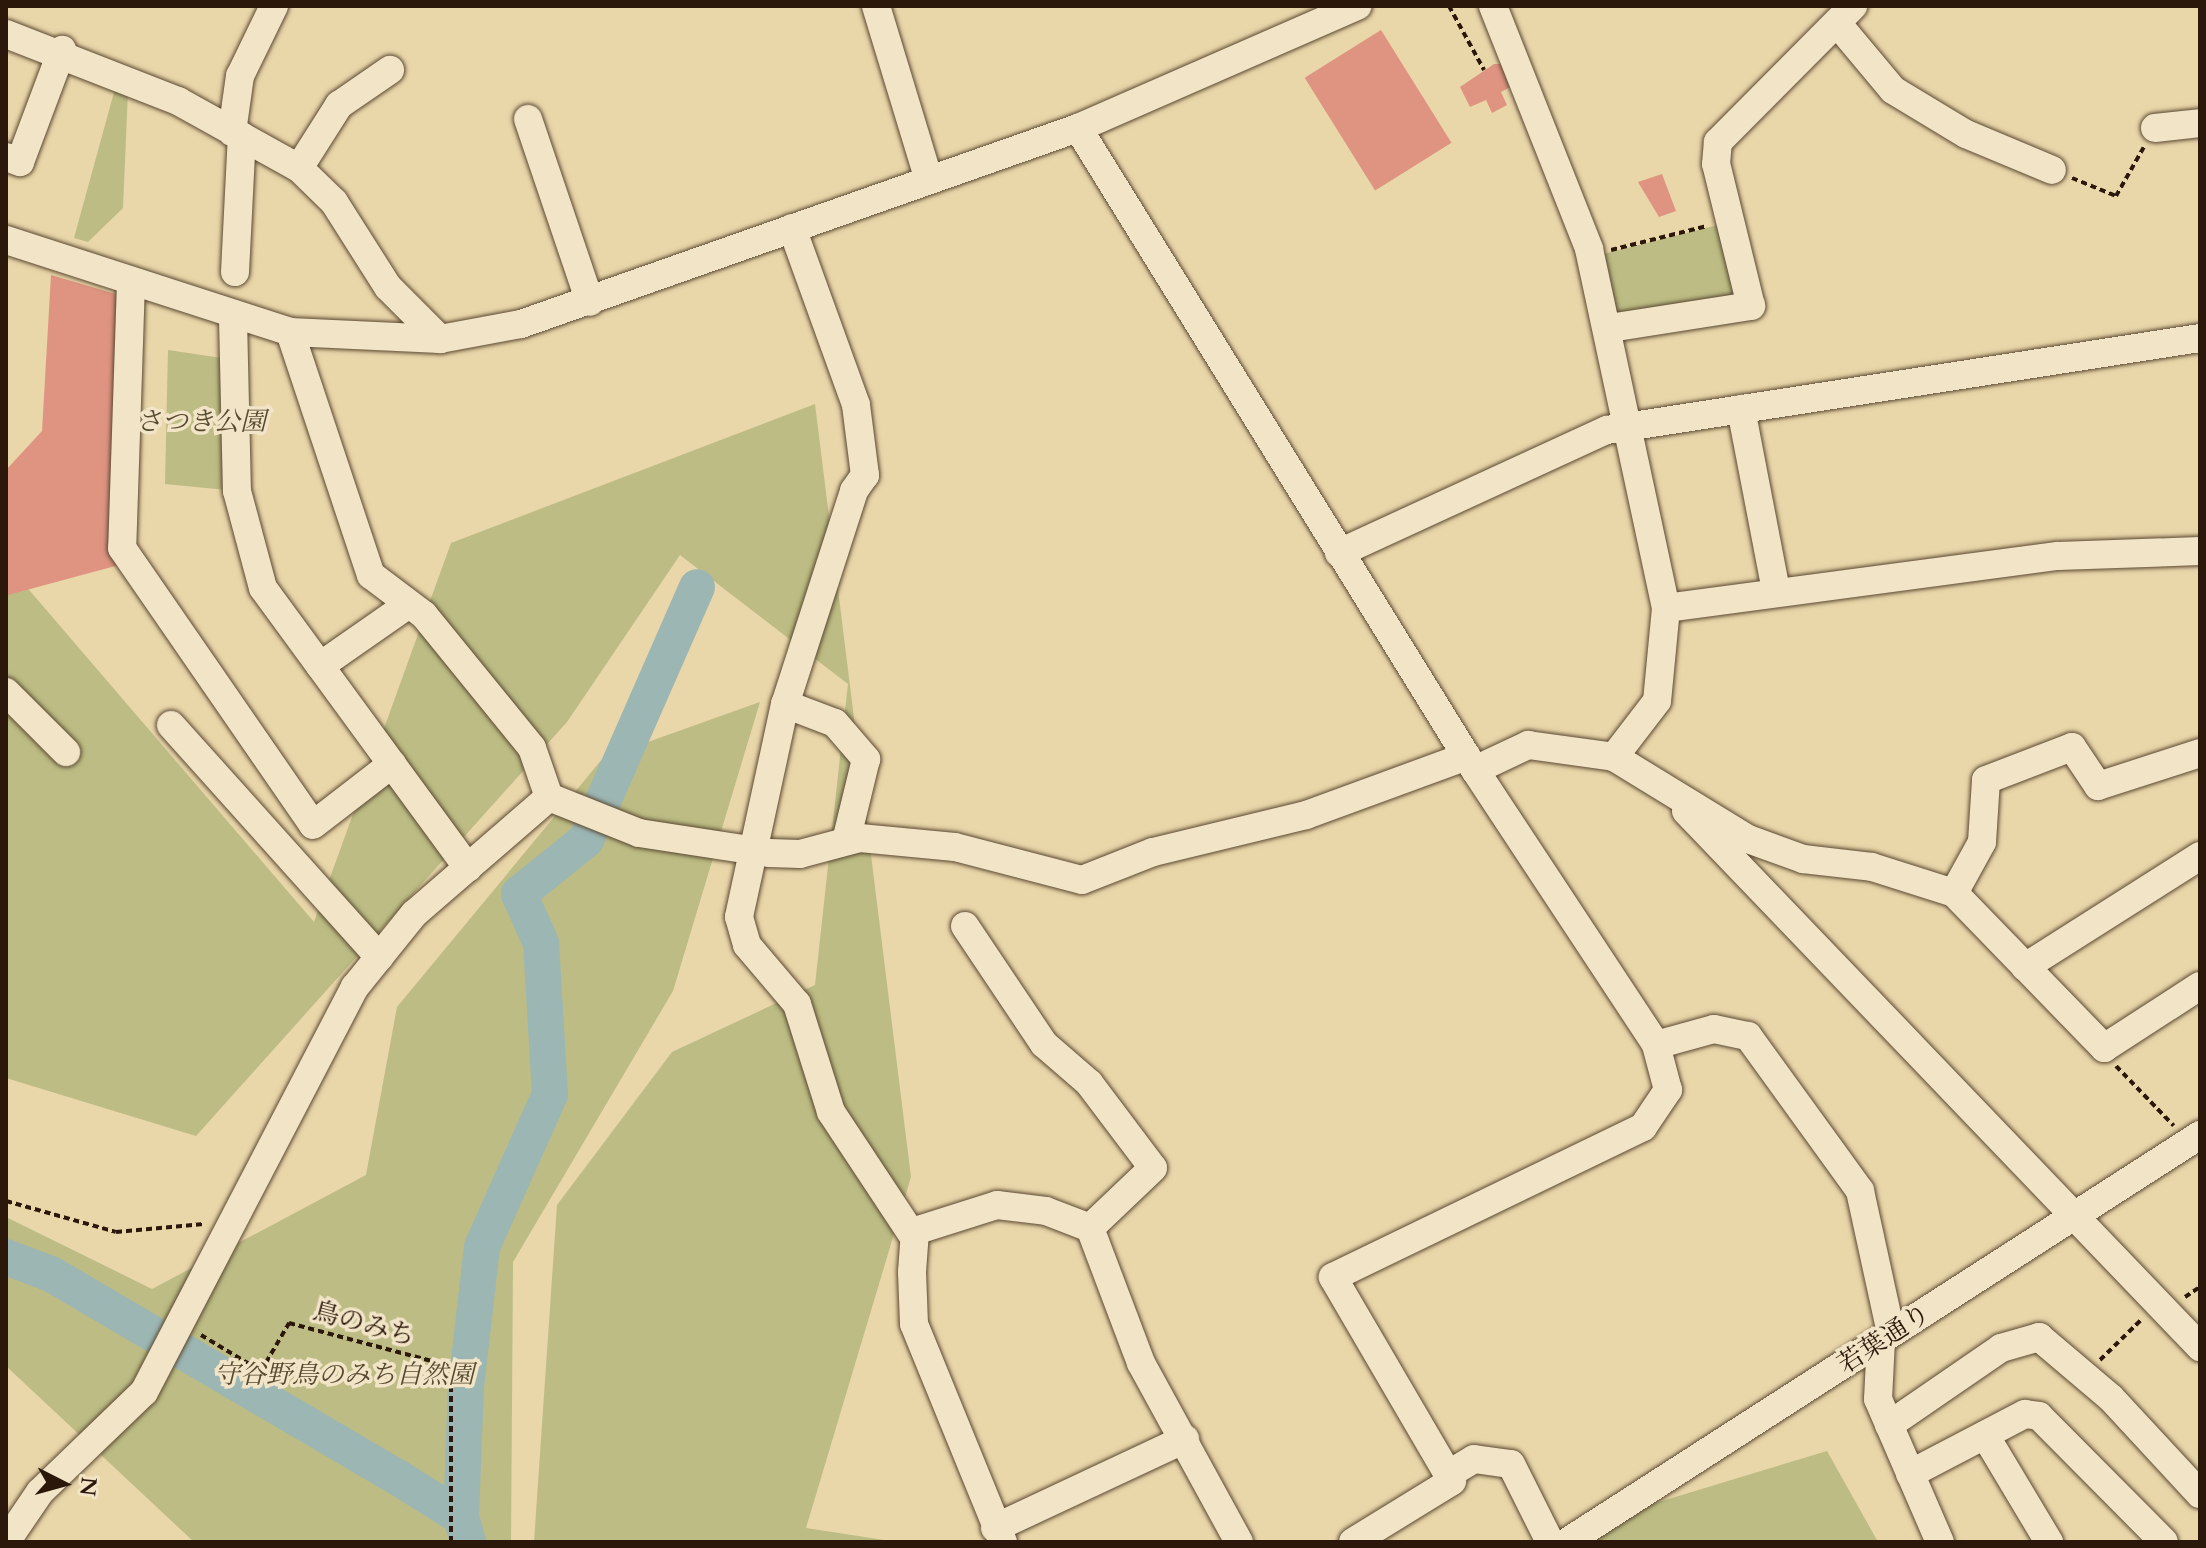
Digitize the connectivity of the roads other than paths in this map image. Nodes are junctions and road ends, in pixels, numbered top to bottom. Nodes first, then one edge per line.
1 (274, 6) edge
2 (876, 6) edge
3 (1357, 6) edge
4 (1493, 6) edge
5 (1845, 15) edge
6 (6, 34) edge
7 (62, 50) junction
8 (390, 70) dead end
9 (528, 119) dead end
10 (2200, 123) edge
11 (1078, 128) junction
12 (2155, 128) road end
13 (237, 134) junction
14 (6, 157) edge
15 (299, 168) junction
16 (2052, 170) road end
17 (929, 180) junction
18 (792, 228) junction
19 (6, 240) edge
20 (235, 272) dead end
21 (131, 282) junction
22 (590, 302) junction
23 (233, 318) dead end
24 (1610, 328) junction
25 (290, 332) junction
26 (2200, 338) edge
27 (440, 339) junction
28 (1741, 409) junction
29 (1629, 425) junction
30 (2200, 551) edge
31 (1339, 553) junction
32 (1776, 591) junction
33 (409, 604) junction
34 (1666, 608) junction
35 (320, 666) junction
36 (6, 692) edge
37 (785, 704) junction
38 (171, 725) dead end
39 (66, 752) dead end
40 (2200, 753) edge
41 (1614, 757) junction
42 (1471, 763) junction
43 (392, 764) junction
44 (1664, 788) junction
45 (549, 797) junction
46 (846, 841) junction
47 (755, 849) junction
48 (2200, 856) edge
49 (468, 868) junction
50 (1954, 893) junction
51 (965, 926) dead end
52 (379, 957) junction
53 (2025, 967) junction
54 (2200, 986) edge
55 (1656, 1045) junction
56 (2188, 1131) edge
57 (2073, 1219) junction
58 (1090, 1228) junction
59 (913, 1236) junction
60 (1886, 1337) junction
61 (2200, 1347) edge
62 (1889, 1425) junction
63 (1985, 1435) junction
64 (1185, 1439) junction
65 (1449, 1474) junction
66 (1910, 1474) junction
67 (2200, 1494) edge
68 (999, 1535) edge
69 (6, 1542) edge
70 (1239, 1542) edge
71 (1353, 1542) edge
72 (1550, 1542) edge
73 (1567, 1542) edge
74 (1940, 1542) edge
75 (2049, 1542) edge
76 (2164, 1542) edge

1 - 13 street
2 - 17 street
3 - 11 street
4 - 24 street
5 - 16 street
5 - 24 street
6 - 7 street
7 - 13 street
7 - 14 street
8 - 15 street
9 - 22 street
10 - 12 street
11 - 17 street
11 - 31 street
13 - 15 street
13 - 20 street
15 - 27 street
17 - 18 street
18 - 22 street
18 - 37 street
19 - 21 street
21 - 25 street
21 - 43 street
22 - 27 street
23 - 35 street
24 - 29 street
25 - 27 street
25 - 33 street
26 - 28 street
28 - 29 street
28 - 32 street
29 - 31 street
29 - 34 street
30 - 32 street
31 - 42 street
32 - 34 street
33 - 35 street
33 - 45 street
34 - 41 street
35 - 43 street
36 - 39 street
37 - 46 street
37 - 47 street
38 - 52 street
40 - 50 street
41 - 42 street
41 - 44 street
42 - 46 street
42 - 55 street
43 - 49 street
44 - 50 street
44 - 57 street
45 - 47 street
45 - 49 street
46 - 47 street
47 - 59 street
48 - 53 street
49 - 52 street
50 - 53 street
51 - 58 street
52 - 69 street
53 - 54 street
55 - 60 street
55 - 65 street
56 - 57 street, 若葉通り
57 - 60 street, 若葉通り
57 - 61 street
58 - 59 street
58 - 64 street
59 - 68 street
60 - 62 street
60 - 73 street, 若葉通り
62 - 66 street
62 - 67 street
63 - 66 street
63 - 75 street
63 - 76 street
64 - 68 street
64 - 70 street
65 - 71 street
65 - 72 street
66 - 74 street

